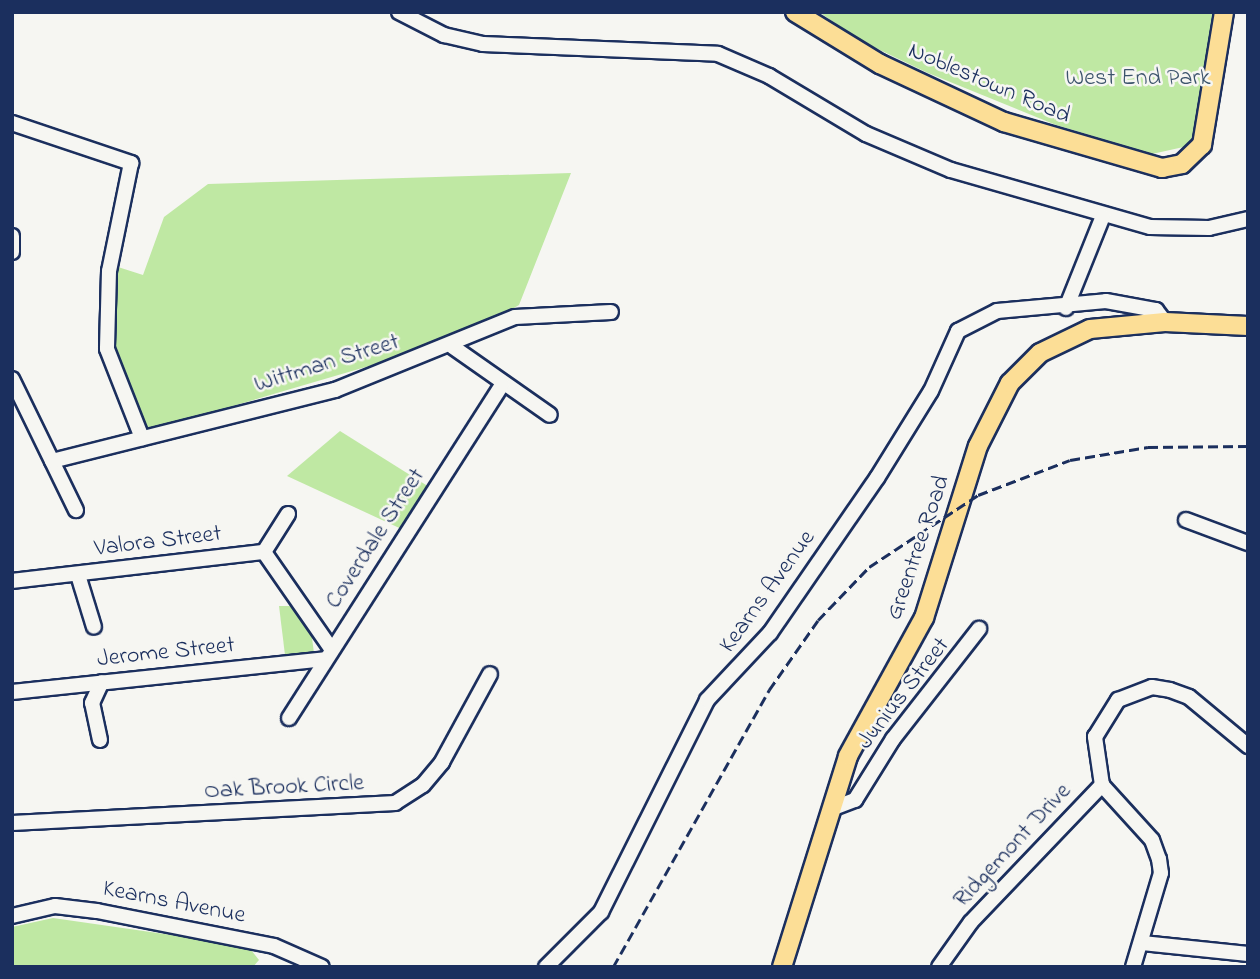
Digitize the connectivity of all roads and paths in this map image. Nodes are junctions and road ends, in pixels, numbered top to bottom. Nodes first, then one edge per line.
1 (399, 12) edge
2 (795, 12) edge
3 (1224, 12) edge
4 (12, 123) edge
5 (1103, 216) junction
6 (1248, 219) edge
7 (12, 236) edge
8 (12, 252) edge
9 (1066, 308) junction
10 (611, 312) dead end
11 (1166, 322) junction
12 (1248, 326) edge
13 (453, 347) junction
14 (12, 379) edge
15 (502, 385) junction
16 (550, 415) dead end
17 (142, 438) junction
18 (52, 461) junction
19 (76, 510) dead end
20 (288, 514) dead end
21 (1186, 520) dead end
22 (1248, 543) edge
23 (264, 552) junction
24 (78, 575) junction
25 (12, 581) edge
26 (94, 626) dead end
27 (979, 629) dead end
28 (329, 655) junction
29 (490, 674) dead end
30 (102, 682) junction
31 (12, 692) edge
32 (289, 718) dead end
33 (100, 740) dead end
34 (1248, 746) edge
35 (1102, 785) junction
36 (831, 808) junction
37 (12, 823) edge
38 (12, 916) edge
39 (1142, 943) junction
40 (1248, 954) edge
41 (322, 967) edge
42 (546, 967) edge
43 (782, 967) edge
44 (939, 967) edge
45 (1133, 967) edge

1 - 5 street
2 - 3 main road, Noblestown Road
4 - 17 street
5 - 6 street
5 - 9 street
7 - 8 street
9 - 11 street, Kearns Avenue
9 - 42 street, Kearns Avenue
10 - 13 street, Wittman Street
11 - 12 main road, Greentree Road
11 - 36 main road, Greentree Road
13 - 15 street
13 - 17 street, Wittman Street
14 - 18 street
15 - 16 street
15 - 28 street, Coverdale Street
17 - 18 street, Wittman Street
18 - 19 street
20 - 23 street
21 - 22 street
23 - 24 street, Valora Street
23 - 28 street
24 - 25 street, Valora Street
24 - 26 street
27 - 36 street, Junius Street
28 - 30 street, Jerome Street
28 - 32 street, Coverdale Street
29 - 37 street, Oak Brook Circle
30 - 31 street, Jerome Street
30 - 33 street
34 - 35 street, Ridgemont Drive
35 - 39 street
35 - 44 street, Ridgemont Drive
36 - 43 main road, Greentree Road
38 - 41 street, Kearns Avenue
39 - 40 street
39 - 45 street

